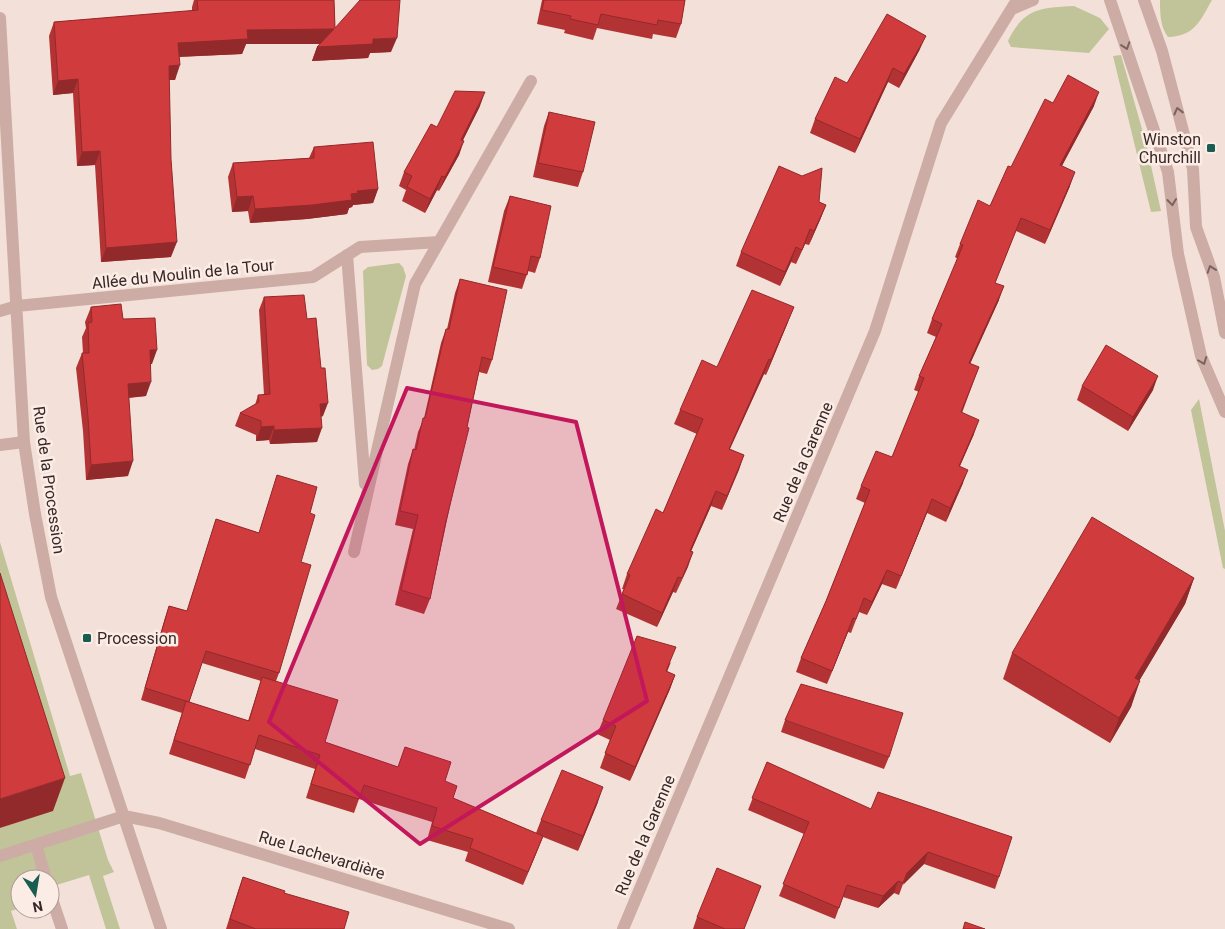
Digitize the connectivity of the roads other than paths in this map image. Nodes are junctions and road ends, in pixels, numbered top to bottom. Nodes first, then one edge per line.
1 (1033, 0) edge
2 (1110, 0) edge
3 (1144, 0) edge
4 (1014, 5) edge
5 (0, 18) edge
6 (531, 81) dead end
7 (440, 242) junction
8 (347, 255) junction
9 (16, 306) junction
10 (0, 311) edge
11 (1225, 333) edge
12 (1225, 412) edge
13 (24, 442) junction
14 (0, 445) edge
15 (366, 497) junction
16 (354, 552) dead end
17 (124, 816) junction
18 (36, 845) junction
19 (0, 856) edge
20 (43, 869) edge
21 (161, 929) edge
22 (509, 929) edge
23 (623, 929) edge

1 - 4 street, Rue de la Garenne
2 -> 12 street
11 -> 3 street
4 - 23 street, Rue de la Garenne
5 - 9 street, Rue de la Procession
6 - 7 street
7 - 8 street, Allée du Moulin de la Tour
7 - 15 street
8 - 9 street, Allée du Moulin de la Tour
8 - 15 street
9 - 10 street, Allée du Moulin de la Tour
9 - 13 street, Rue de la Procession
13 - 14 street
13 - 17 street, Rue de la Procession
15 - 16 street
17 - 18 street
17 - 21 street, Rue de la Procession
17 - 22 street, Rue Lachevardière
18 - 19 street
18 - 20 street

